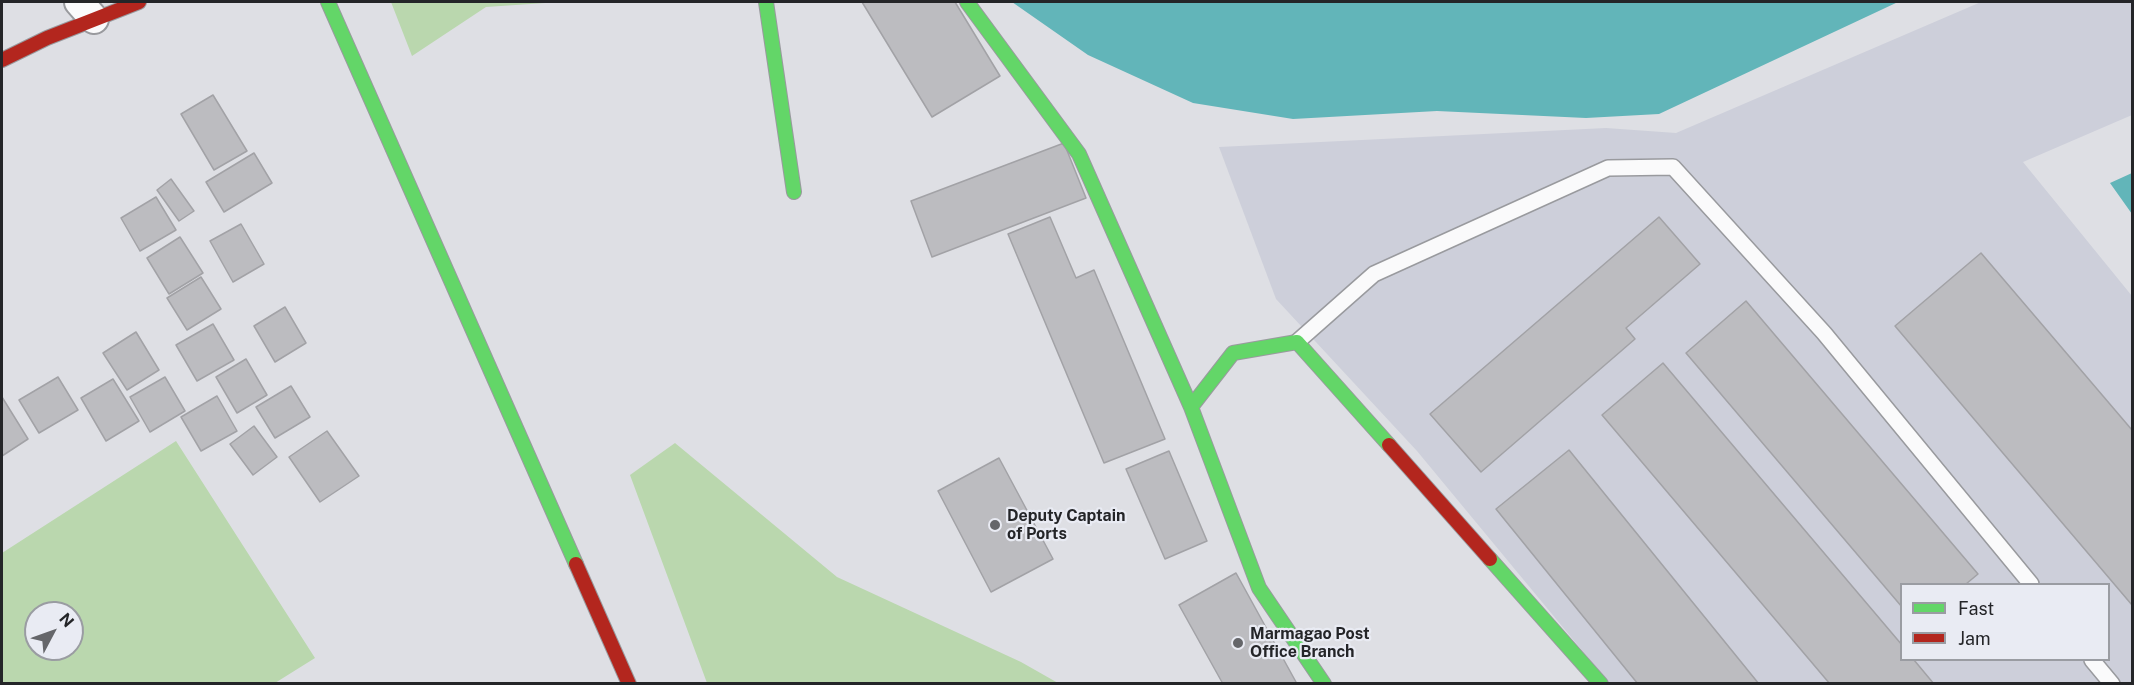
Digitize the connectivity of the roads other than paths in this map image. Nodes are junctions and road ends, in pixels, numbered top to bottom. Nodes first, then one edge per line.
1 (139, 2) edge
2 (328, 2) edge
3 (766, 2) edge
4 (967, 2) edge
5 (87, 10) edge
6 (2, 60) edge
7 (794, 192) dead end
8 (1297, 342) junction
9 (1191, 408) junction
10 (2029, 583) edge
11 (2093, 661) edge
12 (629, 684) edge
13 (1324, 684) edge
14 (1601, 684) edge
15 (2112, 684) edge

1 - 5 street
2 - 12 street
3 - 7 street
4 - 9 street
5 - 6 street
8 - 9 street
8 - 10 lane
8 - 14 street
9 - 13 street
11 - 15 lane

